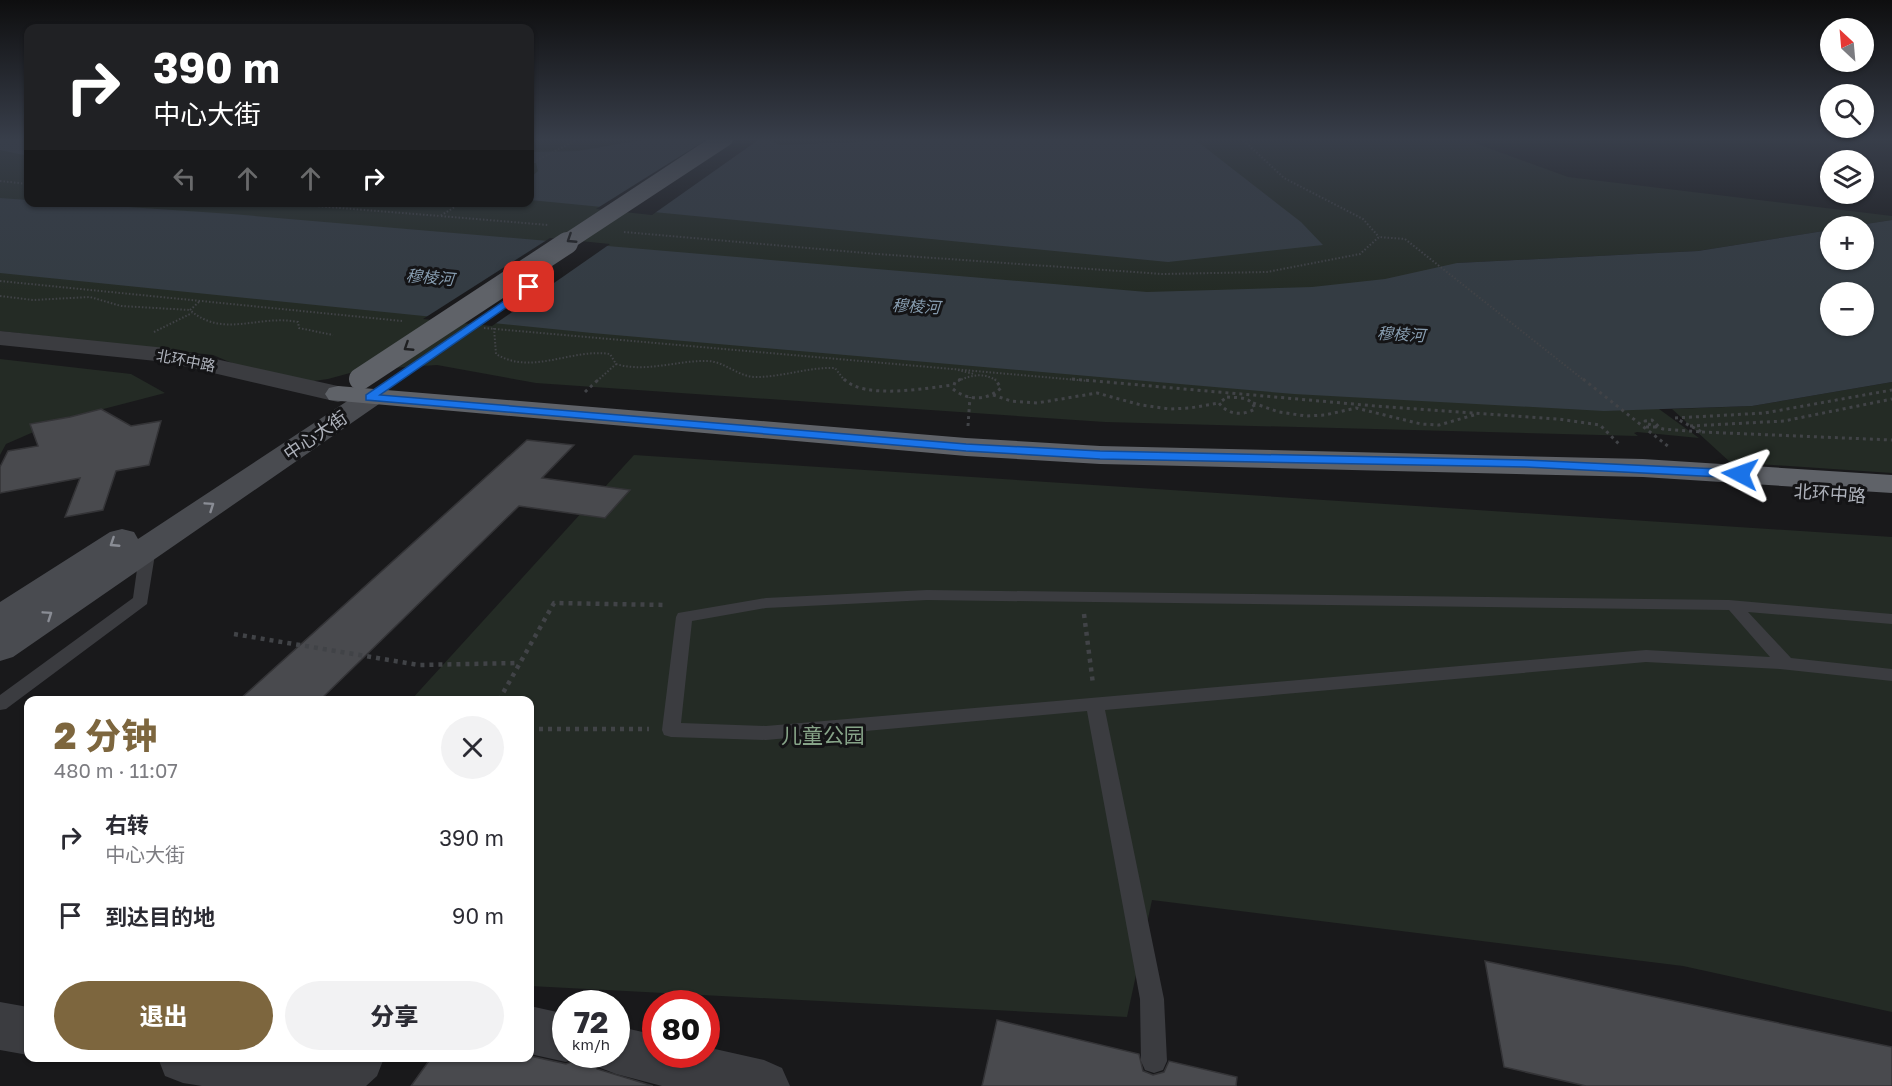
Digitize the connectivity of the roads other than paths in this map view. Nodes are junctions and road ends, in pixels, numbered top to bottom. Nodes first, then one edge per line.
1 (652, 189) edge
2 (669, 189) edge
3 (0, 338) edge
4 (365, 388) junction
5 (1892, 484) edge
6 (1892, 497) edge
7 (148, 548) junction
8 (1734, 606) junction
9 (0, 618) edge
10 (1892, 619) edge
11 (0, 648) edge
12 (1785, 663) junction
13 (1892, 675) edge
14 (1095, 703) junction
15 (0, 704) edge
16 (0, 1026) edge
17 (24, 1030) edge
18 (534, 1031) edge
19 (552, 1035) edge
20 (630, 1053) edge
21 (1154, 1061) dead end
22 (207, 1062) edge
23 (355, 1062) edge
24 (764, 1086) edge

1 -> 4 highway, 中心大街, bridge
2 - 4 highway, 中心大街
3 - 4 street, 北环中路
4 - 5 highway, 北环中路
4 - 6 highway, 北环中路
7 -> 4 main road, 中心大街
4 -> 9 main road, 中心大街
11 -> 7 main road, 中心大街
7 - 15 lane
8 - 10 lane
8 - 12 lane
8 - 14 lane
12 - 13 lane
12 - 14 lane
14 - 21 lane
16 - 17 street
18 - 19 street
20 - 24 street
22 - 23 street

